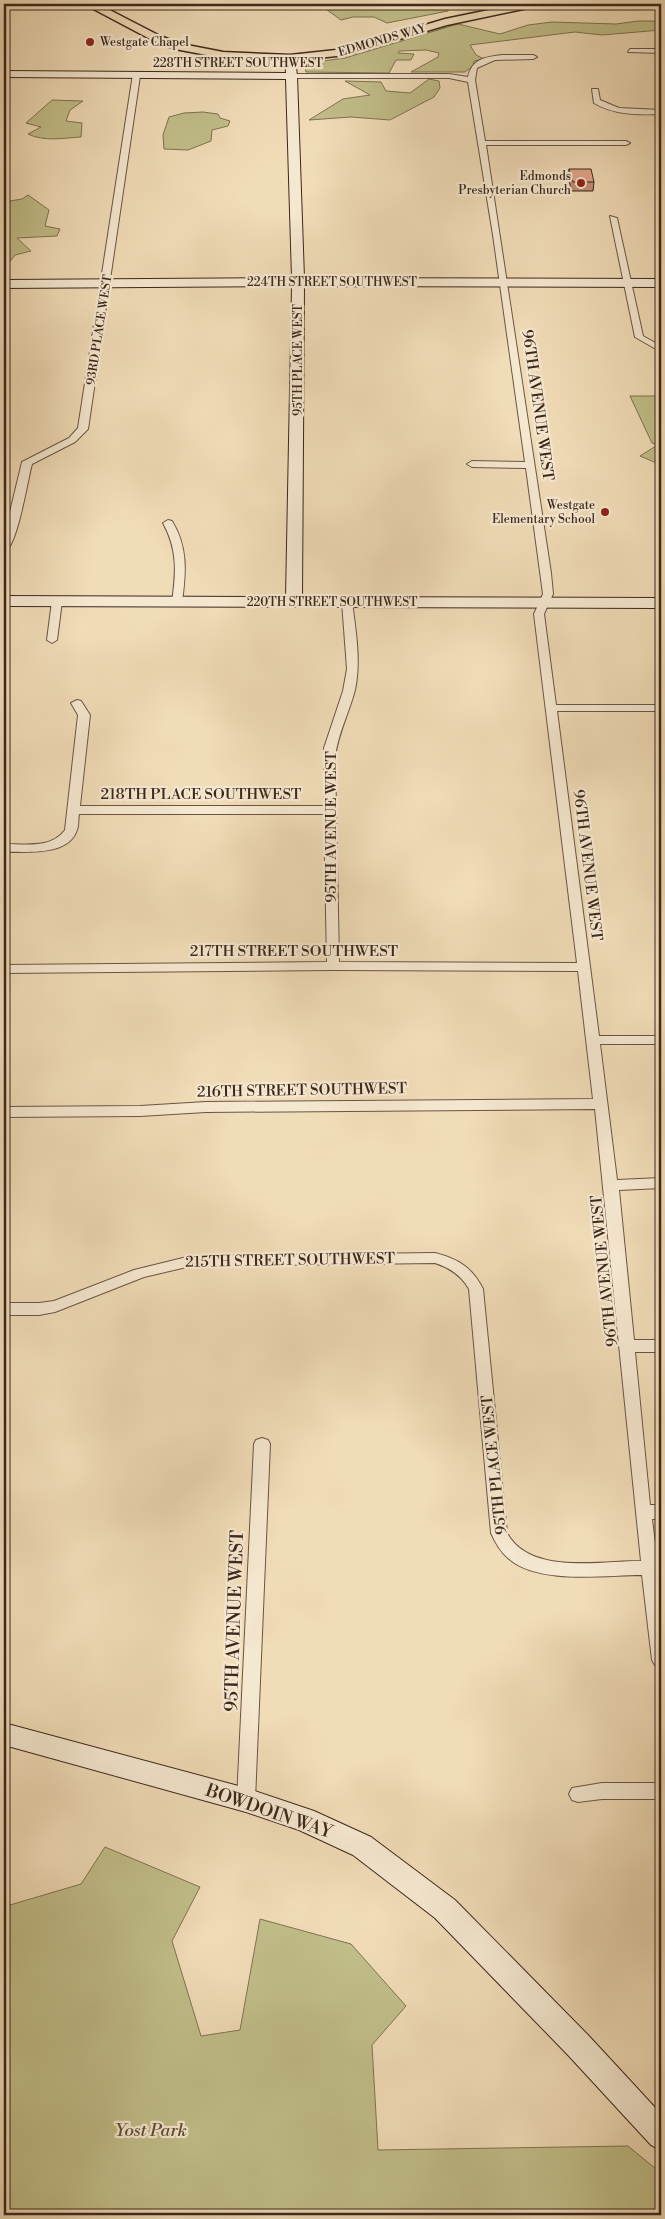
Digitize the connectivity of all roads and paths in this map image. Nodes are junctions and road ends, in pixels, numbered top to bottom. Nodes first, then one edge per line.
1 (90, 4) edge
2 (533, 4) edge
3 (630, 51) dead end
4 (661, 51) edge
5 (533, 57) dead end
6 (290, 58) junction
7 (4, 74) edge
8 (136, 76) junction
9 (292, 76) junction
10 (471, 80) junction
11 (595, 91) dead end
12 (661, 112) edge
13 (626, 142) dead end
14 (482, 143) junction
15 (613, 218) dead end
16 (297, 282) junction
17 (503, 282) junction
18 (106, 283) junction
19 (627, 283) junction
20 (661, 283) edge
21 (4, 284) edge
22 (661, 350) edge
23 (472, 464) dead end
24 (530, 465) junction
25 (168, 522) dead end
26 (4, 549) edge
27 (4, 601) edge
28 (57, 602) junction
29 (177, 602) junction
30 (294, 602) junction
31 (348, 602) junction
32 (544, 603) junction
33 (661, 603) edge
34 (52, 640) dead end
35 (77, 703) dead end
36 (551, 708) junction
37 (661, 708) edge
38 (74, 810) junction
39 (328, 810) junction
40 (4, 848) edge
41 (333, 966) junction
42 (585, 967) junction
43 (4, 969) edge
44 (594, 1040) junction
45 (661, 1040) edge
46 (601, 1104) junction
47 (4, 1112) edge
48 (661, 1183) edge
49 (611, 1185) junction
50 (461, 1268) joint
51 (4, 1309) edge
52 (628, 1346) junction
53 (661, 1346) edge
54 (262, 1444) dead end
55 (643, 1512) junction
56 (661, 1512) edge
57 (650, 1568) junction
58 (661, 1660) edge
59 (4, 1734) edge
60 (661, 1791) edge
61 (578, 1794) dead end
62 (246, 1800) junction
63 (661, 2135) edge

1 - 6 main road, EDMONDS WAY
2 - 6 main road, EDMONDS WAY
3 - 4 street
5 - 10 street
6 - 9 street, 95TH PLACE WEST
7 - 8 street, 228TH STREET SOUTHWEST
8 - 9 street, 228TH STREET SOUTHWEST
8 - 18 street, 93RD PLACE WEST
9 - 10 street, 228TH STREET SOUTHWEST
9 - 16 street, 95TH PLACE WEST
10 - 14 street, 96TH AVENUE WEST
11 - 12 street
13 - 14 street
14 - 17 street, 96TH AVENUE WEST
15 - 19 street
16 - 17 street, 224TH STREET SOUTHWEST
16 - 18 street, 224TH STREET SOUTHWEST
16 - 30 street, 95TH PLACE WEST
17 - 19 street, 224TH STREET SOUTHWEST
17 - 24 street, 96TH AVENUE WEST
18 - 21 street, 224TH STREET SOUTHWEST
18 - 26 street, 93RD PLACE WEST
19 - 20 street, 224TH STREET SOUTHWEST
19 - 22 street
23 - 24 street
24 - 32 street, 96TH AVENUE WEST
25 - 29 street
27 - 28 street, 220TH STREET SOUTHWEST
28 - 29 street, 220TH STREET SOUTHWEST
28 - 34 street
29 - 30 street, 220TH STREET SOUTHWEST
30 - 31 street, 220TH STREET SOUTHWEST
31 - 32 street, 220TH STREET SOUTHWEST
31 - 39 street, 95TH AVENUE WEST
32 - 33 street, 220TH STREET SOUTHWEST
32 - 36 street, 96TH AVENUE WEST
35 - 38 street
36 - 37 street
36 - 42 street, 96TH AVENUE WEST
38 - 39 street, 218TH PLACE SOUTHWEST
38 - 40 street
39 - 41 street, 95TH AVENUE WEST
41 - 42 street, 217TH STREET SOUTHWEST
41 - 43 street, 217TH STREET SOUTHWEST
42 - 44 street, 96TH AVENUE WEST
44 - 45 street
44 - 46 street, 96TH AVENUE WEST
46 - 47 street, 216TH STREET SOUTHWEST
46 - 49 street, 96TH AVENUE WEST
48 - 49 street
49 - 52 street, 96TH AVENUE WEST
50 - 51 street, 215TH STREET SOUTHWEST
50 - 57 street, 95TH PLACE WEST
52 - 53 street
52 - 55 street, 96TH AVENUE WEST
54 - 62 street, 95TH AVENUE WEST
55 - 56 street
55 - 57 street, 96TH AVENUE WEST
57 - 58 street, 96TH AVENUE WEST
59 - 62 street, BOWDOIN WAY
60 - 61 street
62 - 63 street, BOWDOIN WAY

